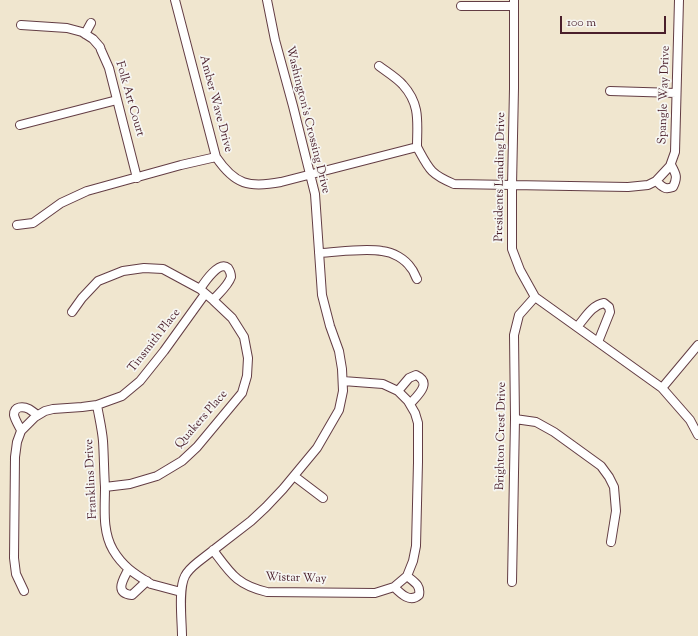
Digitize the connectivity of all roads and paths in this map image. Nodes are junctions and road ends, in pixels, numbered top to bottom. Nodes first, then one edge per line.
1 (175, 0) edge
2 (267, 0) edge
3 (679, 0) edge
4 (514, 3) edge
5 (461, 6) dead end
6 (91, 23) dead end
7 (22, 25) dead end
8 (86, 34) junction
9 (379, 66) dead end
10 (610, 91) dead end
11 (676, 93) junction
12 (117, 100) junction
13 (20, 125) dead end
14 (417, 147) junction
15 (216, 157) junction
16 (671, 166) junction
17 (310, 174) junction
18 (137, 178) junction
19 (656, 181) junction
20 (512, 186) junction
21 (17, 225) dead end
22 (319, 253) junction
23 (417, 279) dead end
24 (203, 292) junction
25 (534, 297) junction
26 (214, 300) junction
27 (72, 312) dead end
28 (577, 327) junction
29 (598, 342) junction
30 (698, 345) edge
31 (343, 380) junction
32 (662, 388) junction
33 (398, 391) junction
34 (410, 404) junction
35 (97, 405) junction
36 (37, 415) junction
37 (516, 420) junction
38 (22, 430) junction
39 (698, 435) edge
40 (294, 476) junction
41 (105, 487) junction
42 (323, 498) dead end
43 (611, 542) dead end
44 (214, 550) junction
45 (128, 570) junction
46 (406, 576) junction
47 (147, 582) junction
48 (512, 582) dead end
49 (394, 587) junction
50 (24, 591) dead end
51 (181, 592) junction
52 (182, 636) edge

1 - 15 street, Amber Wave Drive
2 - 17 street, Washington's Crossing Drive
3 - 11 street, Spangle Way Drive
4 - 5 street
4 - 20 street, Presidents Landing Drive
6 - 8 street
7 - 8 street, Folk Art Court
8 - 12 street, Folk Art Court
9 - 14 street
10 - 11 street
11 - 16 street, Spangle Way Drive
12 - 13 street
12 - 18 street, Folk Art Court
14 - 17 street, Amber Wave Drive
14 - 20 street
15 - 17 street, Amber Wave Drive
15 - 18 street
16 - 19 street
16 - 19 street, Spangle Way Drive
17 - 22 street, Washington's Crossing Drive
18 - 21 street
19 - 20 street
20 - 25 street, Presidents Landing Drive
22 - 23 street
22 - 31 street, Washington's Crossing Drive
24 - 26 street, Quakers Place
24 - 26 street, Tinsmith Place
24 - 27 street, Quakers Place
24 - 35 street, Tinsmith Place
25 - 28 street, Presidents Landing Drive
25 - 37 street, Brighton Crest Drive
26 - 41 street, Quakers Place
28 - 29 street, Presidents Landing Drive
28 - 29 street
29 - 32 street, Presidents Landing Drive
30 - 32 street
31 - 33 street, Wistar Way
31 - 40 street, Washington's Crossing Drive
32 - 39 street, Presidents Landing Drive
33 - 34 street, Wistar Way
33 - 34 street
34 - 46 street, Wistar Way
35 - 36 street, Tinsmith Place
35 - 41 street, Franklins Drive
36 - 38 street
36 - 38 street
37 - 43 street
37 - 48 street, Brighton Crest Drive
38 - 50 street
40 - 42 street
40 - 44 street, Washington's Crossing Drive
41 - 45 street, Franklins Drive
44 - 49 street, Wistar Way
44 - 51 street, Washington's Crossing Drive
45 - 47 street, Franklins Drive
45 - 47 street
46 - 49 street, Wistar Way
46 - 49 street
47 - 51 street, Franklins Drive
51 - 52 street, Washington's Crossing Drive

